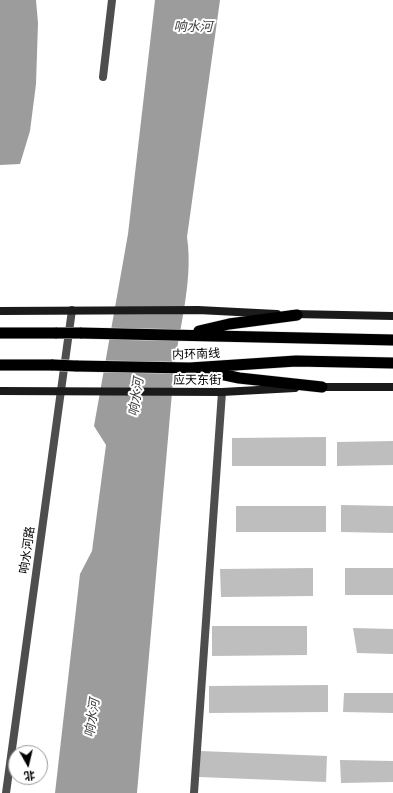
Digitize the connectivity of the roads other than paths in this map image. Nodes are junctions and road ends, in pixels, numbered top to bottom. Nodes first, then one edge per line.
1 (112, 0) edge
2 (103, 76) dead end
3 (72, 310) junction
4 (0, 311) edge
5 (297, 314) junction
6 (393, 316) edge
7 (0, 334) edge
8 (183, 335) junction
9 (393, 340) edge
10 (393, 363) edge
11 (0, 365) edge
12 (190, 368) junction
13 (322, 387) junction
14 (393, 387) edge
15 (0, 391) edge
16 (61, 391) junction
17 (222, 392) junction
18 (6, 793) edge
19 (194, 793) edge

1 - 2 street
3 - 4 main road
3 - 5 main road
3 - 16 street, 响水河路
5 - 6 main road
5 - 8 highway
7 - 8 highway, 内环南线, bridge
8 - 9 highway, 内环南线
10 - 12 highway, 内环南线
11 - 12 highway, 内环南线, bridge
12 - 13 highway
13 - 14 main road, 应天东街
13 - 17 main road, 应天东街
15 - 16 main road, 应天东街
16 - 17 main road, 应天东街
16 - 18 street, 响水河路
17 - 19 street

